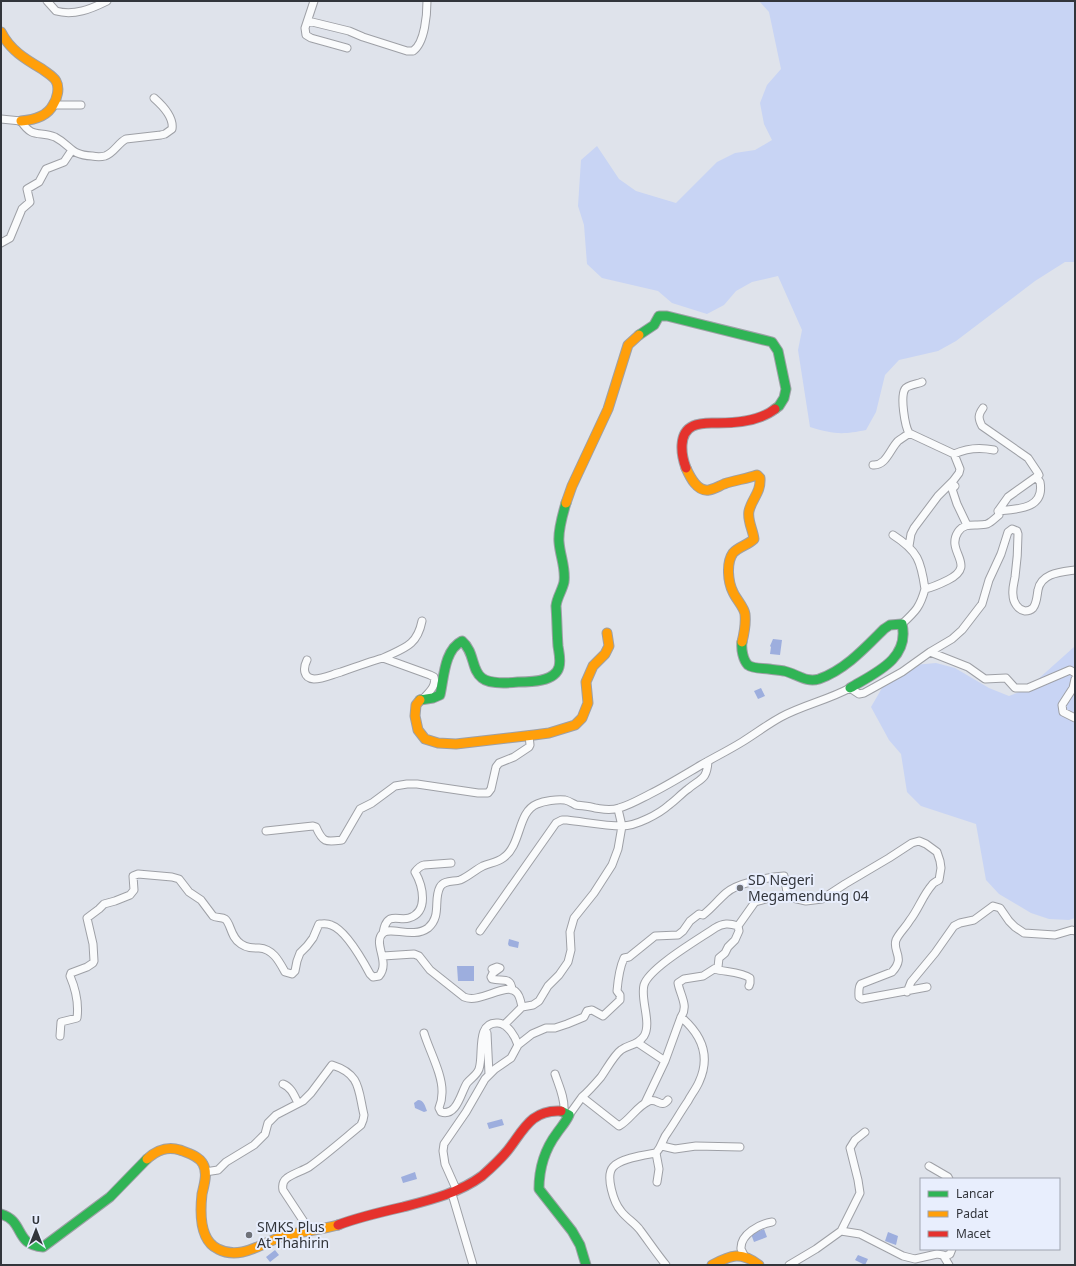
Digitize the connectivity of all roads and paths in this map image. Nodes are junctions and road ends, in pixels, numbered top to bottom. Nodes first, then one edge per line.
1 (47, 1) edge
2 (107, 1) edge
3 (314, 1) edge
4 (427, 1) edge
5 (308, 21) junction
6 (1, 32) edge
7 (347, 48) dead end
8 (154, 98) dead end
9 (53, 105) junction
10 (81, 105) dead end
11 (1, 119) edge
12 (21, 121) junction
13 (72, 150) junction
14 (1, 243) edge
15 (922, 382) dead end
16 (983, 408) dead end
17 (910, 433) junction
18 (994, 450) dead end
19 (954, 454) junction
20 (873, 465) dead end
21 (1036, 477) junction
22 (955, 486) dead end
23 (998, 511) junction
24 (968, 525) junction
25 (893, 535) dead end
26 (909, 546) junction
27 (1075, 570) edge
28 (925, 589) junction
29 (422, 621) dead end
30 (902, 624) junction
31 (607, 633) dead end
32 (930, 652) junction
33 (383, 658) junction
34 (307, 660) dead end
35 (1075, 673) edge
36 (1075, 679) edge
37 (850, 688) junction
38 (423, 699) junction
39 (1075, 718) edge
40 (529, 735) junction
41 (708, 761) junction
42 (618, 809) junction
43 (622, 826) junction
44 (266, 831) dead end
45 (451, 863) dead end
46 (788, 897) junction
47 (738, 926) junction
48 (480, 931) dead end
49 (1075, 931) edge
50 (383, 933) junction
51 (383, 956) junction
52 (492, 969) dead end
53 (714, 970) junction
54 (749, 986) dead end
55 (927, 987) dead end
56 (512, 990) junction
57 (907, 992) junction
58 (522, 1007) junction
59 (681, 1017) junction
60 (504, 1025) junction
61 (486, 1027) junction
62 (424, 1033) dead end
63 (60, 1036) dead end
64 (638, 1043) junction
65 (518, 1045) junction
66 (665, 1061) junction
67 (489, 1074) junction
68 (555, 1074) dead end
69 (283, 1084) dead end
70 (582, 1097) junction
71 (668, 1100) dead end
72 (298, 1103) junction
73 (646, 1103) junction
74 (566, 1113) junction
75 (865, 1132) dead end
76 (662, 1146) junction
77 (740, 1147) dead end
78 (656, 1153) junction
79 (929, 1166) dead end
80 (205, 1172) junction
81 (948, 1178) edge
82 (657, 1182) dead end
83 (455, 1192) junction
84 (1, 1214) edge
85 (772, 1222) dead end
86 (310, 1231) junction
87 (842, 1231) junction
88 (952, 1250) edge
89 (744, 1255) junction
90 (944, 1257) junction
91 (473, 1265) edge
92 (586, 1265) edge
93 (666, 1265) edge
94 (712, 1265) edge
95 (759, 1265) edge
96 (789, 1265) edge
97 (949, 1265) edge

1 - 2 street
3 - 5 street
4 - 5 street
5 - 7 street
6 - 9 street
8 - 13 street
9 - 10 street
9 - 12 street
11 - 12 street
12 - 13 street
13 - 14 street
15 - 17 street
16 - 21 street
17 - 19 street
17 - 20 street
18 - 19 street
19 - 26 street
21 - 23 street
21 - 23 street
22 - 24 street
23 - 24 street
24 - 28 street
25 - 26 street
26 - 28 street
27 - 32 street
28 - 30 street
29 - 33 street
30 - 37 street
30 - 38 street
31 - 40 street
32 - 35 street
32 - 37 street
33 - 34 street
33 - 38 street
36 - 39 street
37 - 41 street
38 - 40 street
40 - 44 street
41 - 42 street
41 - 43 street
42 - 43 street
42 - 50 street
43 - 48 street
43 - 58 street
45 - 50 street
46 - 47 street
46 - 57 street
46 - 65 street
47 - 53 street
47 - 64 street
49 - 57 street
50 - 51 street
51 - 56 street
51 - 63 street
52 - 56 street
53 - 54 street
53 - 59 street
55 - 57 street
56 - 58 street
58 - 60 street
59 - 66 street
59 - 76 street
60 - 61 street
60 - 65 street
61 - 62 street
61 - 67 street
64 - 66 street
64 - 70 street
65 - 67 street
66 - 73 street
67 - 83 street
68 - 74 street
69 - 72 street
70 - 73 street
70 - 74 street
71 - 73 street
72 - 80 street
72 - 86 street
74 - 83 street
74 - 92 street
75 - 87 street
76 - 77 street
76 - 78 street
78 - 82 street
78 - 93 street
79 - 81 street
80 - 84 street
80 - 86 street
83 - 86 street
83 - 91 street
85 - 89 street
87 - 90 street
87 - 96 street
88 - 90 street
89 - 94 street
89 - 95 street
90 - 97 street

